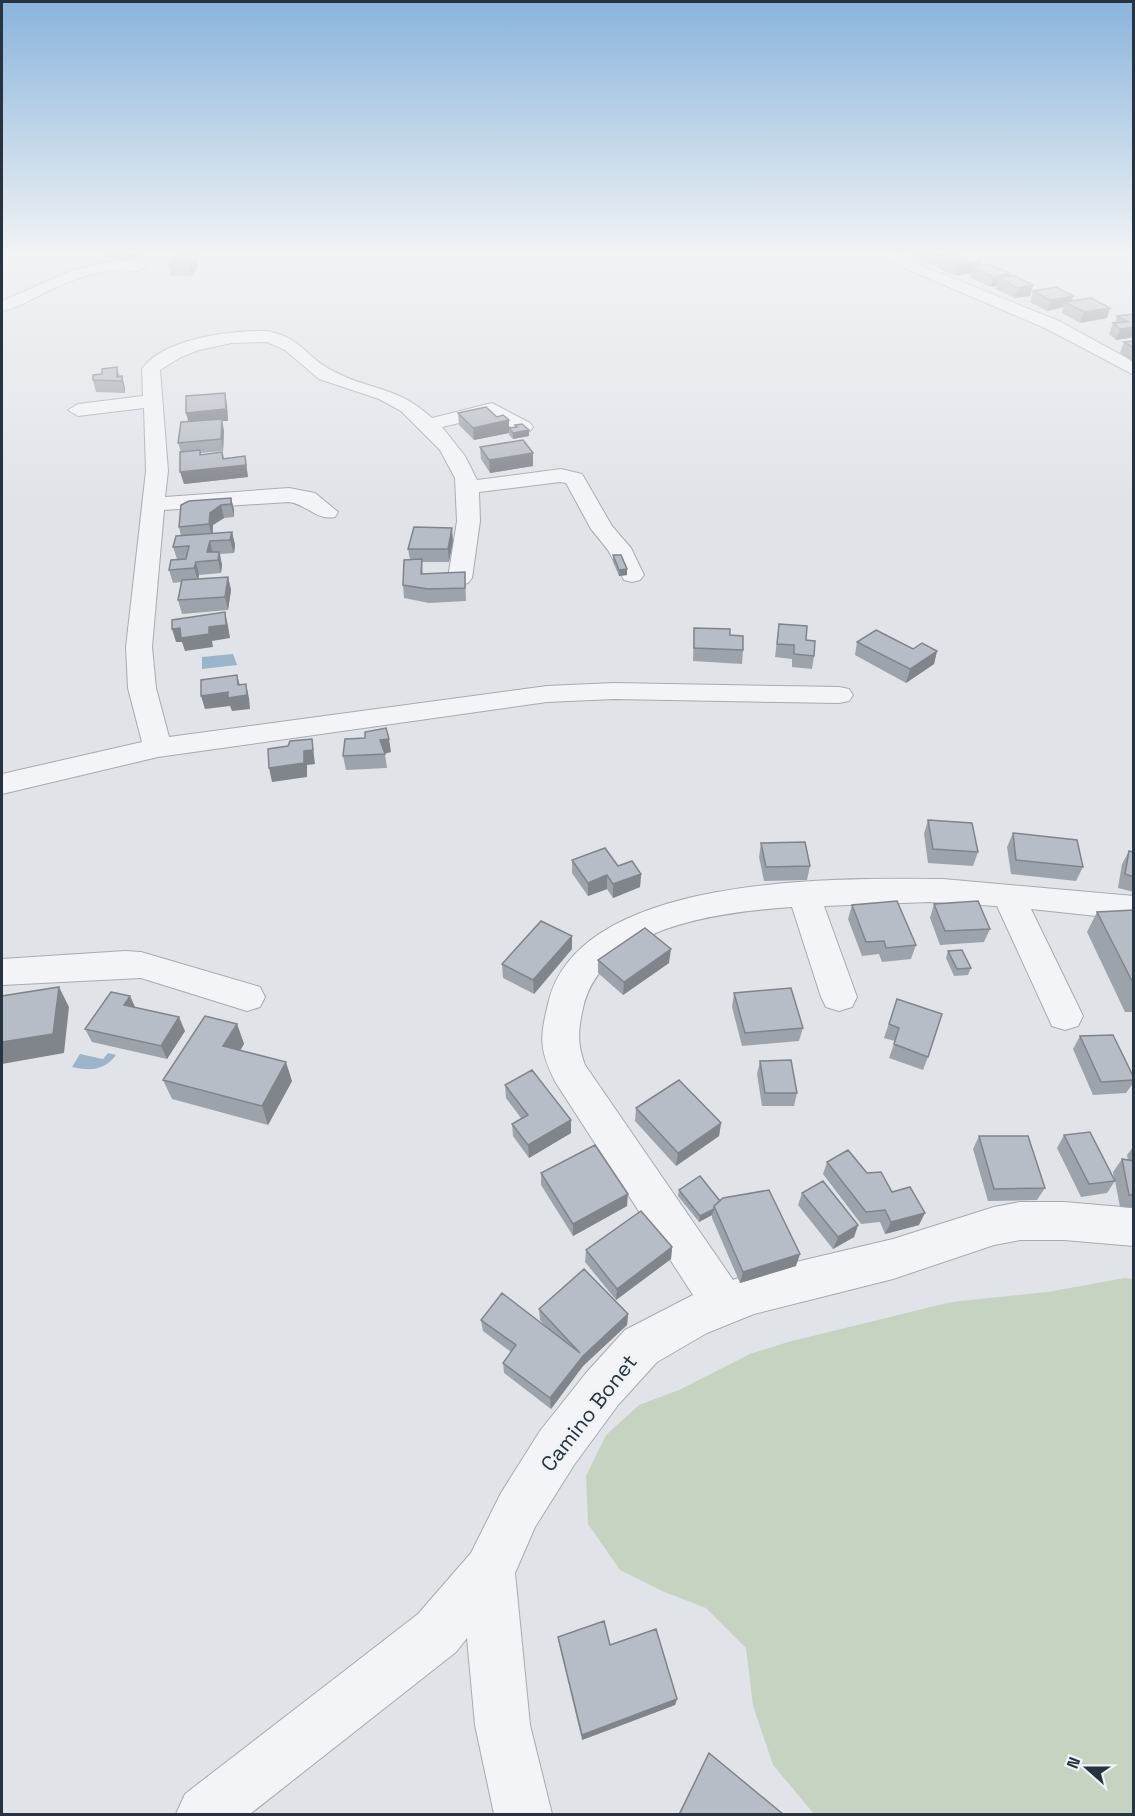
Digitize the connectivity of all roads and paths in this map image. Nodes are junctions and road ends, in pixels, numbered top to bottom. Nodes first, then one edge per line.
1 (1073, 336) edge
2 (1125, 345) edge
3 (1099, 348) junction
4 (1134, 370) edge
5 (152, 401) junction
6 (78, 410) dead end
7 (426, 424) junction
8 (523, 427) edge
9 (469, 488) junction
10 (155, 504) junction
11 (327, 512) dead end
12 (632, 575) dead end
13 (460, 578) edge
14 (838, 695) dead end
15 (158, 748) junction
16 (2, 784) edge
17 (804, 894) junction
18 (1009, 897) junction
19 (1134, 908) edge
20 (2, 972) edge
21 (247, 997) dead end
22 (839, 997) dead end
23 (1065, 1016) dead end
24 (1134, 1227) edge
25 (724, 1304) junction
26 (489, 1571) junction
27 (205, 1815) edge
28 (523, 1815) edge

1 - 3 street
2 - 3 street
3 - 4 street
5 - 6 street
5 - 7 street
5 - 10 street
7 - 8 street
7 - 9 street
9 - 12 street
9 - 13 street
10 - 11 street
10 - 15 street
14 - 15 street
15 - 16 street
17 - 18 street
17 - 22 street
17 - 25 street
18 - 19 street
18 - 23 street
20 - 21 street
24 - 25 street, Camino Bonet
25 - 26 street, Camino Bonet
26 - 27 street, Camino Bonet
26 - 28 street

